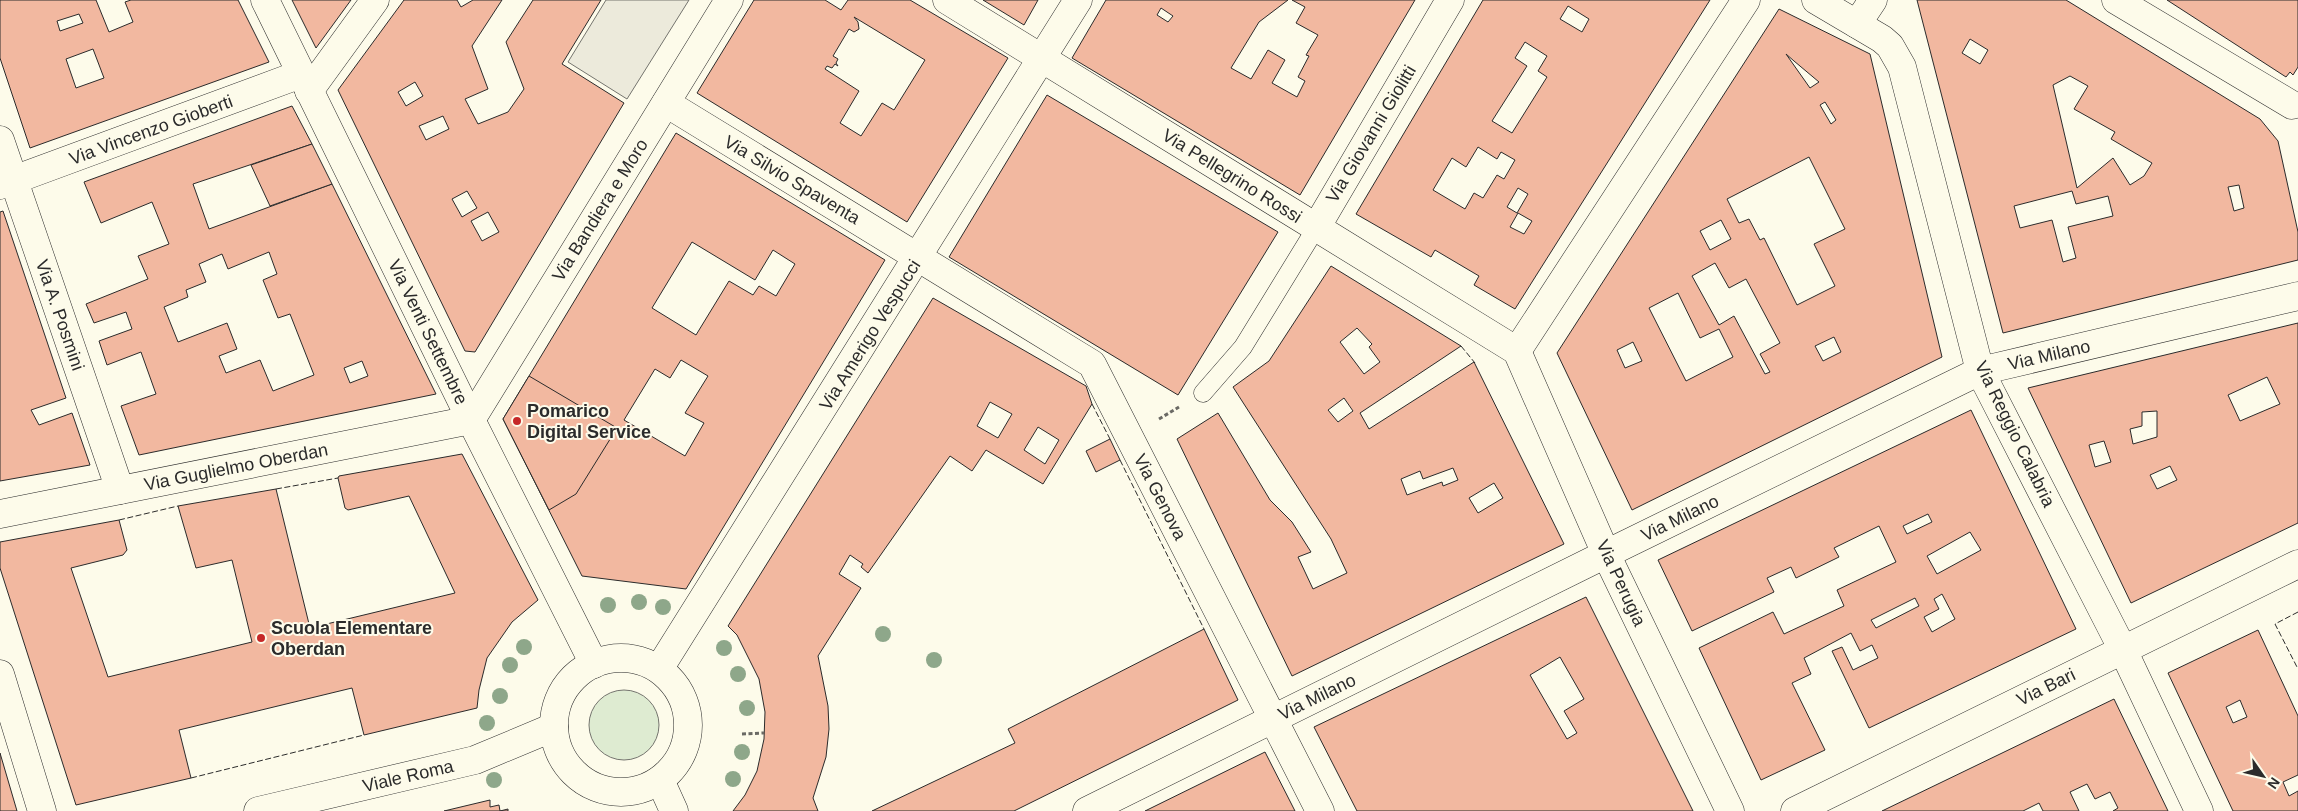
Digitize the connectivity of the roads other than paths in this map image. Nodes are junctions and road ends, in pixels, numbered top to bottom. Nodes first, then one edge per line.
1 (265, 0) edge
2 (375, 0) edge
3 (729, 0) edge
4 (947, 0) edge
5 (1078, 0) edge
6 (1450, 0) edge
7 (1746, 0) edge
8 (1816, 0) edge
9 (1873, 0) edge
10 (2116, 0) edge
11 (1858, 24) junction
12 (1042, 59) junction
13 (305, 82) junction
14 (666, 103) junction
15 (2296, 109) edge
16 (0, 140) edge
17 (7, 183) edge
18 (1316, 228) junction
19 (919, 257) junction
20 (2298, 296) edge
21 (1518, 351) junction
22 (1980, 371) junction
23 (1203, 393) road end
24 (471, 420) junction
25 (120, 490) junction
26 (0, 514) edge
27 (1606, 554) junction
28 (2298, 564) edge
29 (2123, 650) junction
30 (594, 664) junction
31 (660, 669) junction
32 (0, 674) edge
33 (1273, 719) junction
34 (554, 727) junction
35 (660, 780) junction
36 (42, 811) edge
37 (258, 811) edge
38 (674, 811) edge
39 (1088, 811) edge
40 (1320, 811) edge
41 (1730, 811) edge
42 (1794, 811) edge
43 (2199, 811) edge

1 - 13 street, Via Venti Settembre
2 - 13 street
3 - 14 street, Via Bandiera e Moro
4 - 12 street, Via Pellegrino Rossi
5 - 12 street, Via Amerigo Vespucci
6 - 18 street, Via Giovanni Giolitti
7 - 21 street
8 - 11 street, Via Reggio Calabria
9 - 11 street
10 - 15 street
11 - 22 street, Via Reggio Calabria
12 - 18 street, Via Pellegrino Rossi
12 - 19 street, Via Amerigo Vespucci
13 - 17 street, Via Vincenzo Gioberti
13 - 24 street, Via Venti Settembre
14 - 19 street, Via Silvio Spaventa
14 - 24 street, Via Bandiera e Moro
16 - 17 street, Via A. Posmini
17 - 25 street, Via A. Posmini
18 - 21 street, Via Pellegrino Rossi
18 - 23 lane, Via Giovanni Giolitti
19 - 31 street, Via Amerigo Vespucci
19 - 33 street, Via Genova
20 - 22 street, Via Milano
21 - 27 street, Via Perugia
22 - 27 street, Via Milano
22 - 29 street, Via Reggio Calabria
24 - 25 street, Via Guglielmo Oberdan
24 - 30 street, Via Venti Settembre
25 - 26 street, Via Guglielmo Oberdan
27 - 33 street, Via Milano
27 - 41 street, Via Perugia
28 - 29 street, Via Bari
29 - 42 street, Via Bari
29 - 43 street, Via Reggio Calabria
30 - 31 street
30 - 34 street
31 - 35 street
32 - 36 street
33 - 39 street, Via Milano
33 - 40 street, Via Genova
34 - 35 street
34 - 37 street, Viale Roma
35 - 38 street

